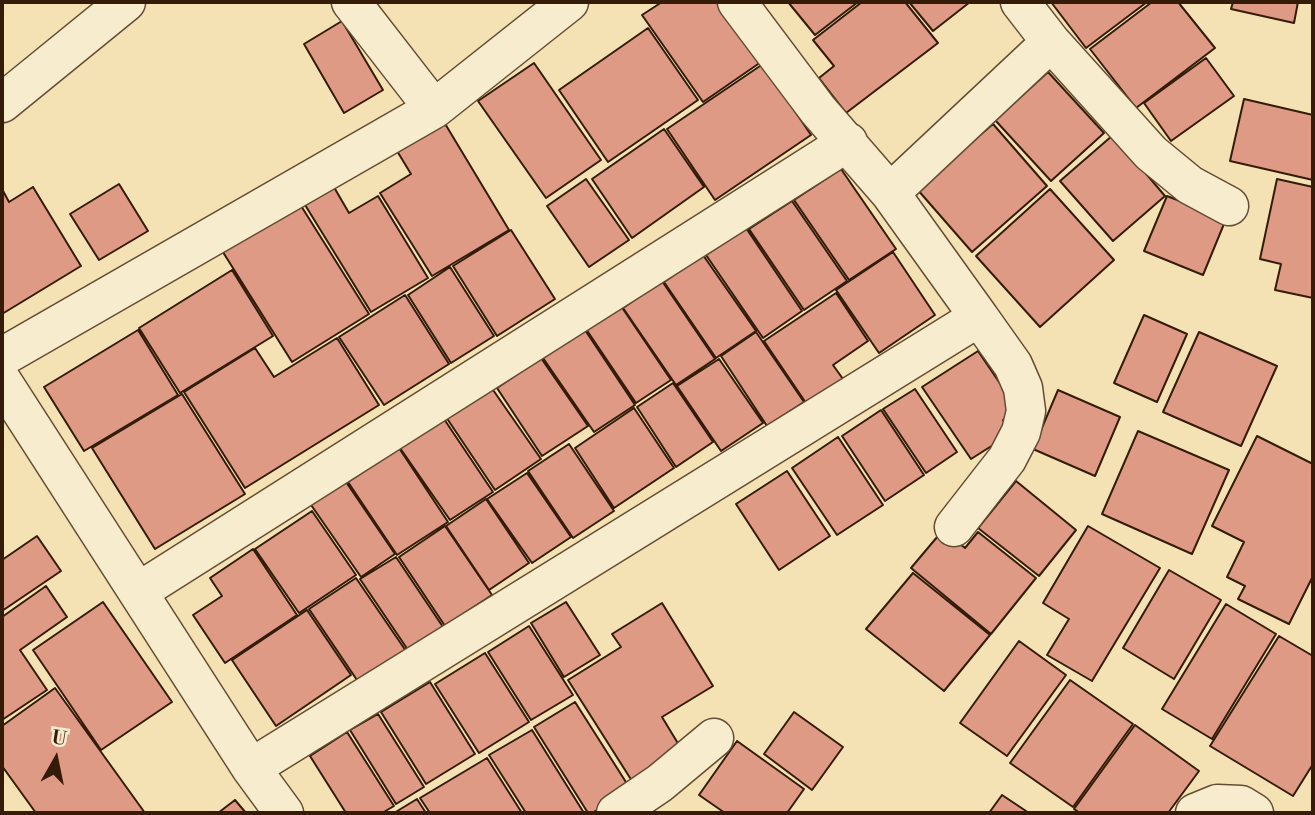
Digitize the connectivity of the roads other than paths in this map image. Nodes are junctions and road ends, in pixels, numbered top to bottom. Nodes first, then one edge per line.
1 (126, 2) edge
2 (351, 2) edge
3 (569, 2) edge
4 (737, 2) edge
5 (1020, 2) edge
6 (1051, 42) junction
7 (2, 103) edge
8 (434, 109) junction
9 (848, 142) junction
10 (890, 193) junction
11 (1229, 206) dead end
12 (979, 317) junction
13 (2, 356) edge
14 (2, 381) edge
15 (954, 527) dead end
16 (138, 592) junction
17 (714, 738) dead end
18 (251, 768) junction
19 (284, 813) edge
20 (617, 813) edge
21 (1195, 813) edge
22 (1254, 813) edge

1 - 7 street
2 - 8 street
3 - 8 street
4 - 9 street
5 - 6 street
6 - 10 street
6 - 11 street
8 - 13 street
9 - 10 street
9 - 16 street
10 - 12 street
12 - 15 street
12 - 18 street
14 - 16 street
16 - 18 street
17 - 20 street
18 - 19 street
21 - 22 street

